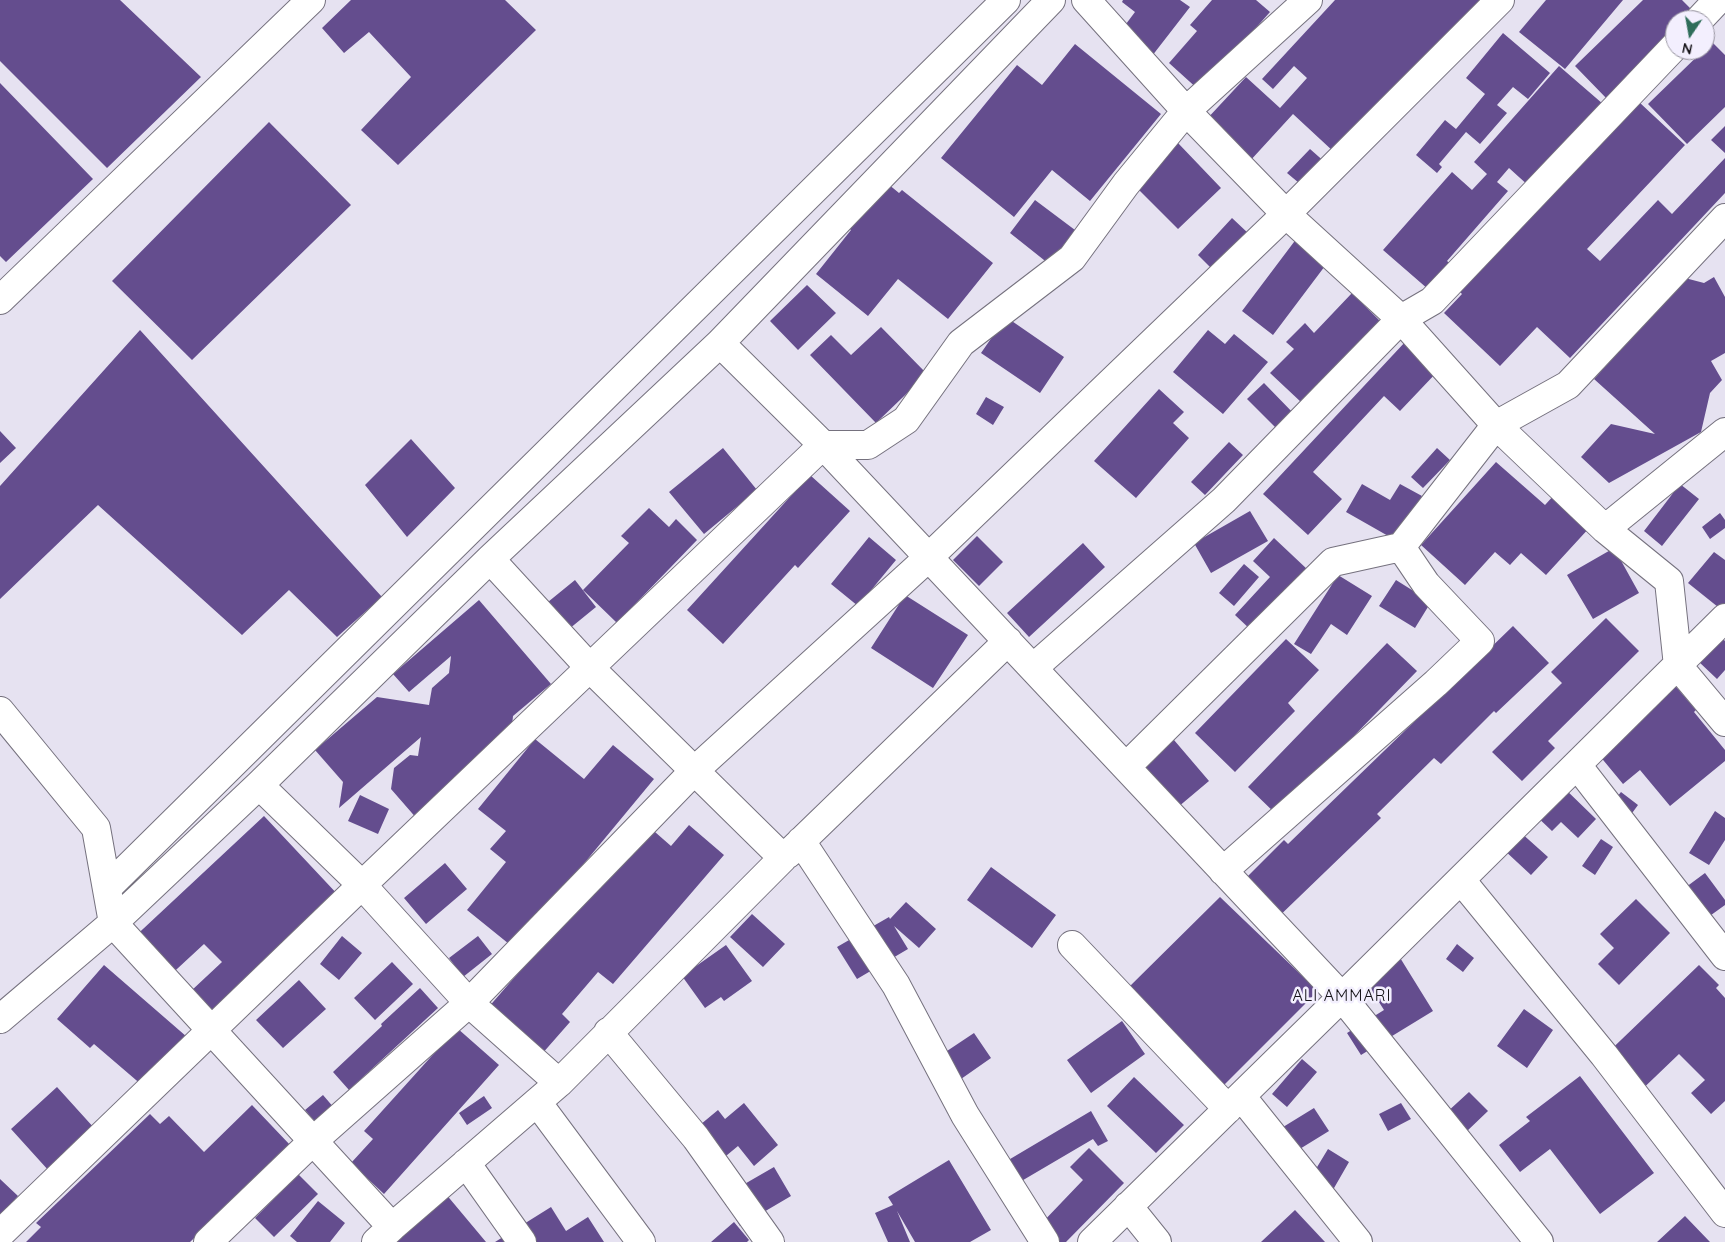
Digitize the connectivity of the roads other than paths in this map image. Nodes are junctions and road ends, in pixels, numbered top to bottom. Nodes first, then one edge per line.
1 (311, 0) edge
2 (1006, 0) edge
3 (1051, 0) edge
4 (1086, 0) edge
5 (1308, 0) edge
6 (1500, 0) edge
7 (1665, 56) edge
8 (1186, 111) junction
9 (1286, 214) junction
10 (1725, 218) edge
11 (0, 300) edge
12 (1401, 318) junction
13 (720, 343) junction
14 (1496, 425) junction
15 (1725, 432) edge
16 (823, 445) junction
17 (1605, 529) junction
18 (1401, 548) junction
19 (929, 557) junction
20 (490, 559) junction
21 (1725, 618) edge
22 (1008, 641) junction
23 (1678, 666) junction
24 (1033, 668) junction
25 (590, 669) junction
26 (0, 711) edge
27 (1725, 722) edge
28 (1577, 765) junction
29 (1126, 767) junction
30 (694, 771) junction
31 (259, 785) junction
32 (792, 850) junction
33 (1223, 871) junction
34 (1460, 880) junction
35 (362, 886) junction
36 (107, 888) junction
37 (113, 923) junction
38 (1072, 945) dead end
39 (1725, 956) edge
40 (1342, 997) junction
41 (468, 1002) junction
42 (0, 1019) edge
43 (212, 1031) junction
44 (608, 1032) junction
45 (559, 1083) junction
46 (537, 1102) junction
47 (1235, 1102) junction
48 (313, 1141) junction
49 (466, 1162) junction
50 (1128, 1206) junction
51 (1725, 1213) edge
52 (0, 1234) edge
53 (384, 1234) edge
54 (208, 1242) edge
55 (522, 1242) edge
56 (641, 1242) edge
57 (770, 1242) edge
58 (1045, 1242) edge
59 (1092, 1242) edge
60 (1156, 1242) edge
61 (1358, 1242) edge
62 (1539, 1242) edge

1 - 11 street
2 - 36 street
3 - 13 street
4 - 8 street
5 - 8 street
6 - 9 street
7 - 12 street
8 - 9 street
8 - 16 street
9 - 12 street
9 - 19 street
10 - 14 street
12 - 14 street
12 - 24 street
13 - 16 street
13 - 20 street
14 - 17 street
14 - 18 street
15 - 17 street
16 - 19 street
16 - 25 street
17 - 23 street
18 - 29 street
18 - 33 street
19 - 22 street
19 - 30 street
20 - 25 street
20 - 31 street
21 - 23 street
22 - 24 street
22 - 32 street
23 - 27 street
23 - 28 street
24 - 29 street
25 - 30 street
25 - 35 street
26 - 36 street
28 - 34 street
28 - 39 street
29 - 33 street
30 - 32 street
30 - 41 street
31 - 35 street
31 - 37 street
32 - 44 street
32 - 58 street
33 - 40 street
34 - 40 street
34 - 51 street
35 - 41 street
35 - 43 street
36 - 37 street
37 - 42 street
37 - 43 street
38 - 47 street
40 - 47 street
40 - 62 street
41 - 45 street
41 - 48 street
43 - 48 street
43 - 52 street
44 - 45 street
44 - 57 street
45 - 46 street
46 - 49 street
46 - 56 street
47 - 50 street
47 - 61 street
48 - 53 street
48 - 54 street
49 - 53 street
49 - 55 street
50 - 59 street
50 - 60 street

